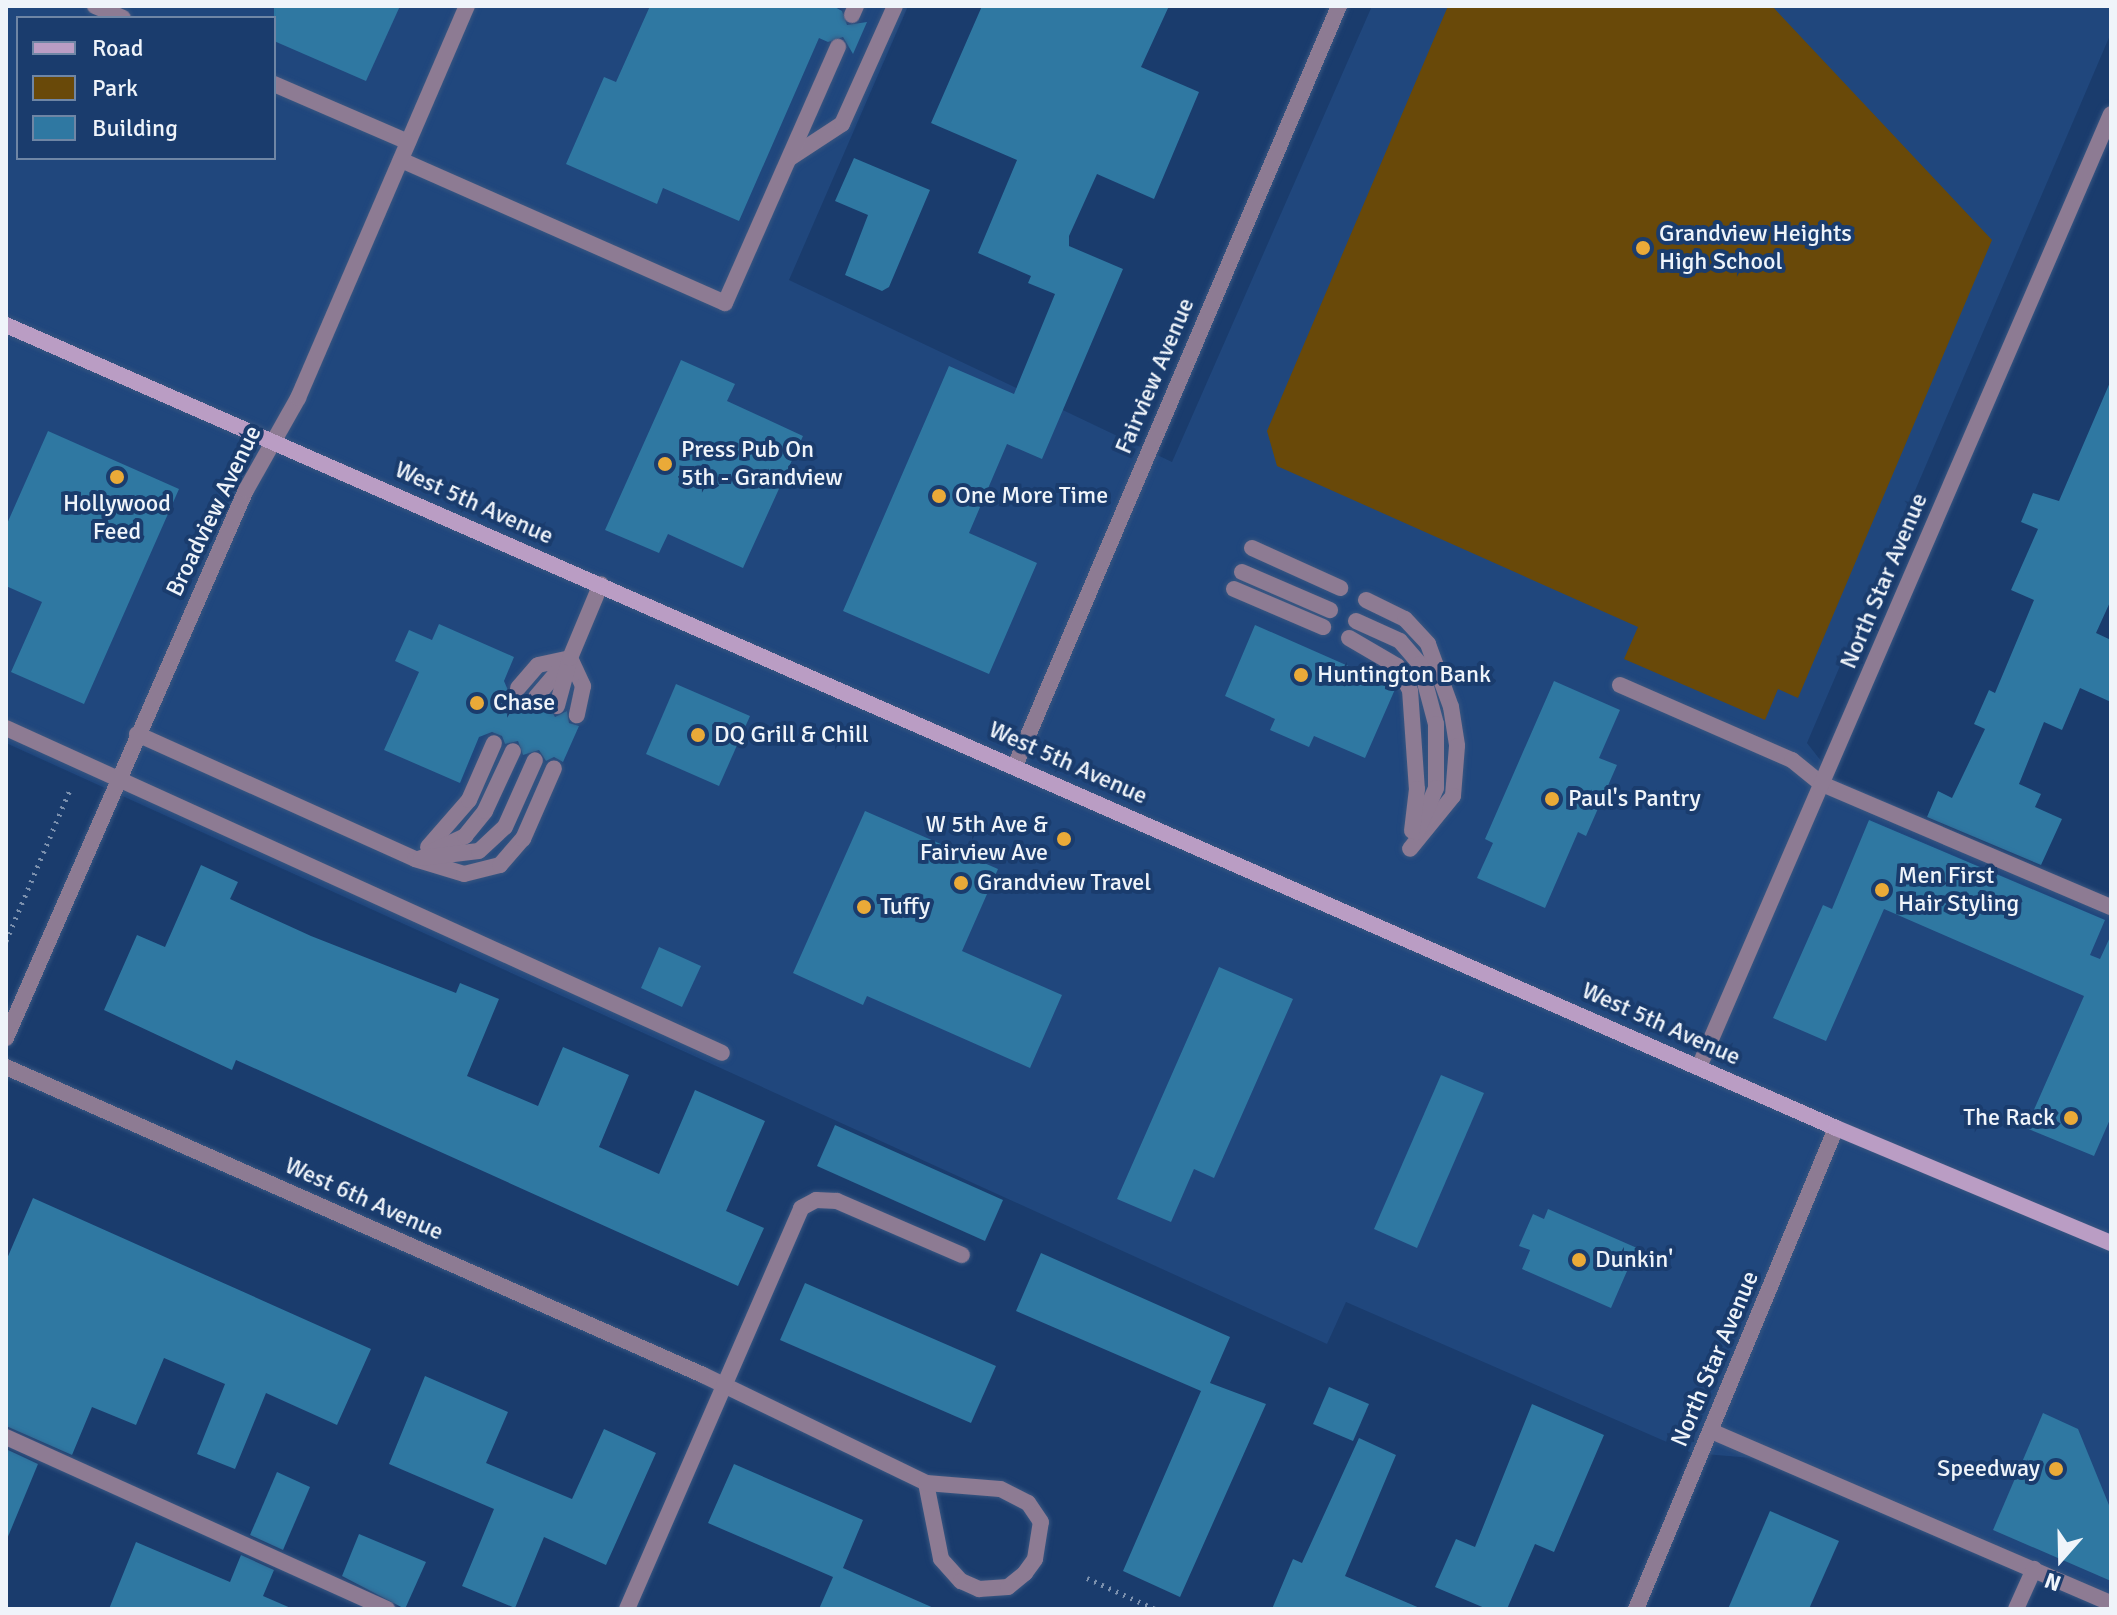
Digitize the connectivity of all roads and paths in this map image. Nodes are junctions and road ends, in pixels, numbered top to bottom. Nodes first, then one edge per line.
1 (95, 6) edge
2 (467, 6) edge
3 (895, 6) edge
4 (1339, 6) edge
5 (118, 16) edge
6 (838, 47) dead end
7 (276, 85) edge
8 (2111, 114) edge
9 (408, 142) junction
10 (789, 158) junction
11 (401, 160) junction
12 (6, 325) edge
13 (274, 442) junction
14 (1252, 548) dead end
15 (1242, 572) dead end
16 (601, 584) junction
17 (1340, 588) dead end
18 (1234, 589) dead end
19 (1366, 600) dead end
20 (1330, 610) dead end
21 (1356, 621) dead end
22 (1323, 627) dead end
23 (1349, 638) dead end
24 (570, 658) junction
25 (1620, 685) dead end
26 (518, 688) dead end
27 (536, 697) dead end
28 (557, 706) dead end
29 (577, 715) dead end
30 (6, 728) edge
31 (137, 734) junction
32 (494, 743) dead end
33 (513, 751) dead end
34 (76, 759) junction
35 (535, 760) dead end
36 (1015, 766) junction
37 (554, 768) dead end
38 (118, 777) junction
39 (1822, 784) junction
40 (1410, 849) junction
41 (415, 859) junction
42 (2111, 907) edge
43 (6, 941) edge
44 (6, 1038) edge
45 (722, 1053) dead end
46 (6, 1067) edge
47 (1699, 1067) junction
48 (1836, 1128) junction
49 (2111, 1243) edge
50 (962, 1255) dead end
51 (721, 1384) junction
52 (1711, 1431) junction
53 (6, 1437) edge
54 (926, 1483) junction
55 (2034, 1569) junction
56 (1087, 1578) dead end
57 (2111, 1603) edge
58 (387, 1609) edge
59 (627, 1609) edge
60 (1155, 1609) edge
61 (1636, 1609) edge
62 (2016, 1609) edge

1 - 5 street
2 - 9 street, Broadview Avenue
3 - 10 street
4 - 36 street, Fairview Avenue
6 - 10 street
7 - 9 street
8 - 39 street, North Star Avenue
9 - 11 street, Broadview Avenue
10 - 11 street
11 - 13 street, Broadview Avenue
12 - 13 main road, West 5th Avenue
13 - 16 main road, West 5th Avenue
13 - 31 street, Broadview Avenue
14 - 17 street
15 - 20 street
16 - 24 street
16 - 36 main road, West 5th Avenue
18 - 22 street
19 - 40 street
21 - 40 street
23 - 40 street
24 - 26 street
24 - 27 street
24 - 28 street
24 - 29 street
25 - 39 street
30 - 34 street
31 - 38 street, Broadview Avenue
31 - 41 street
32 - 41 street
33 - 41 street
34 - 38 street
34 - 43 path
35 - 41 street
36 - 47 main road, West 5th Avenue
37 - 41 street
38 - 44 street, Broadview Avenue
38 - 45 street
39 - 42 street
39 - 47 street, North Star Avenue
46 - 51 street, West 6th Avenue
47 - 48 main road, West 5th Avenue
48 - 49 main road, West 5th Avenue
48 - 52 street, North Star Avenue
50 - 51 street
51 - 54 street, West 6th Avenue
51 - 59 street
52 - 55 street
52 - 61 street, North Star Avenue
53 - 58 street
54 - 54 street
55 - 57 street
55 - 62 street
56 - 60 path

